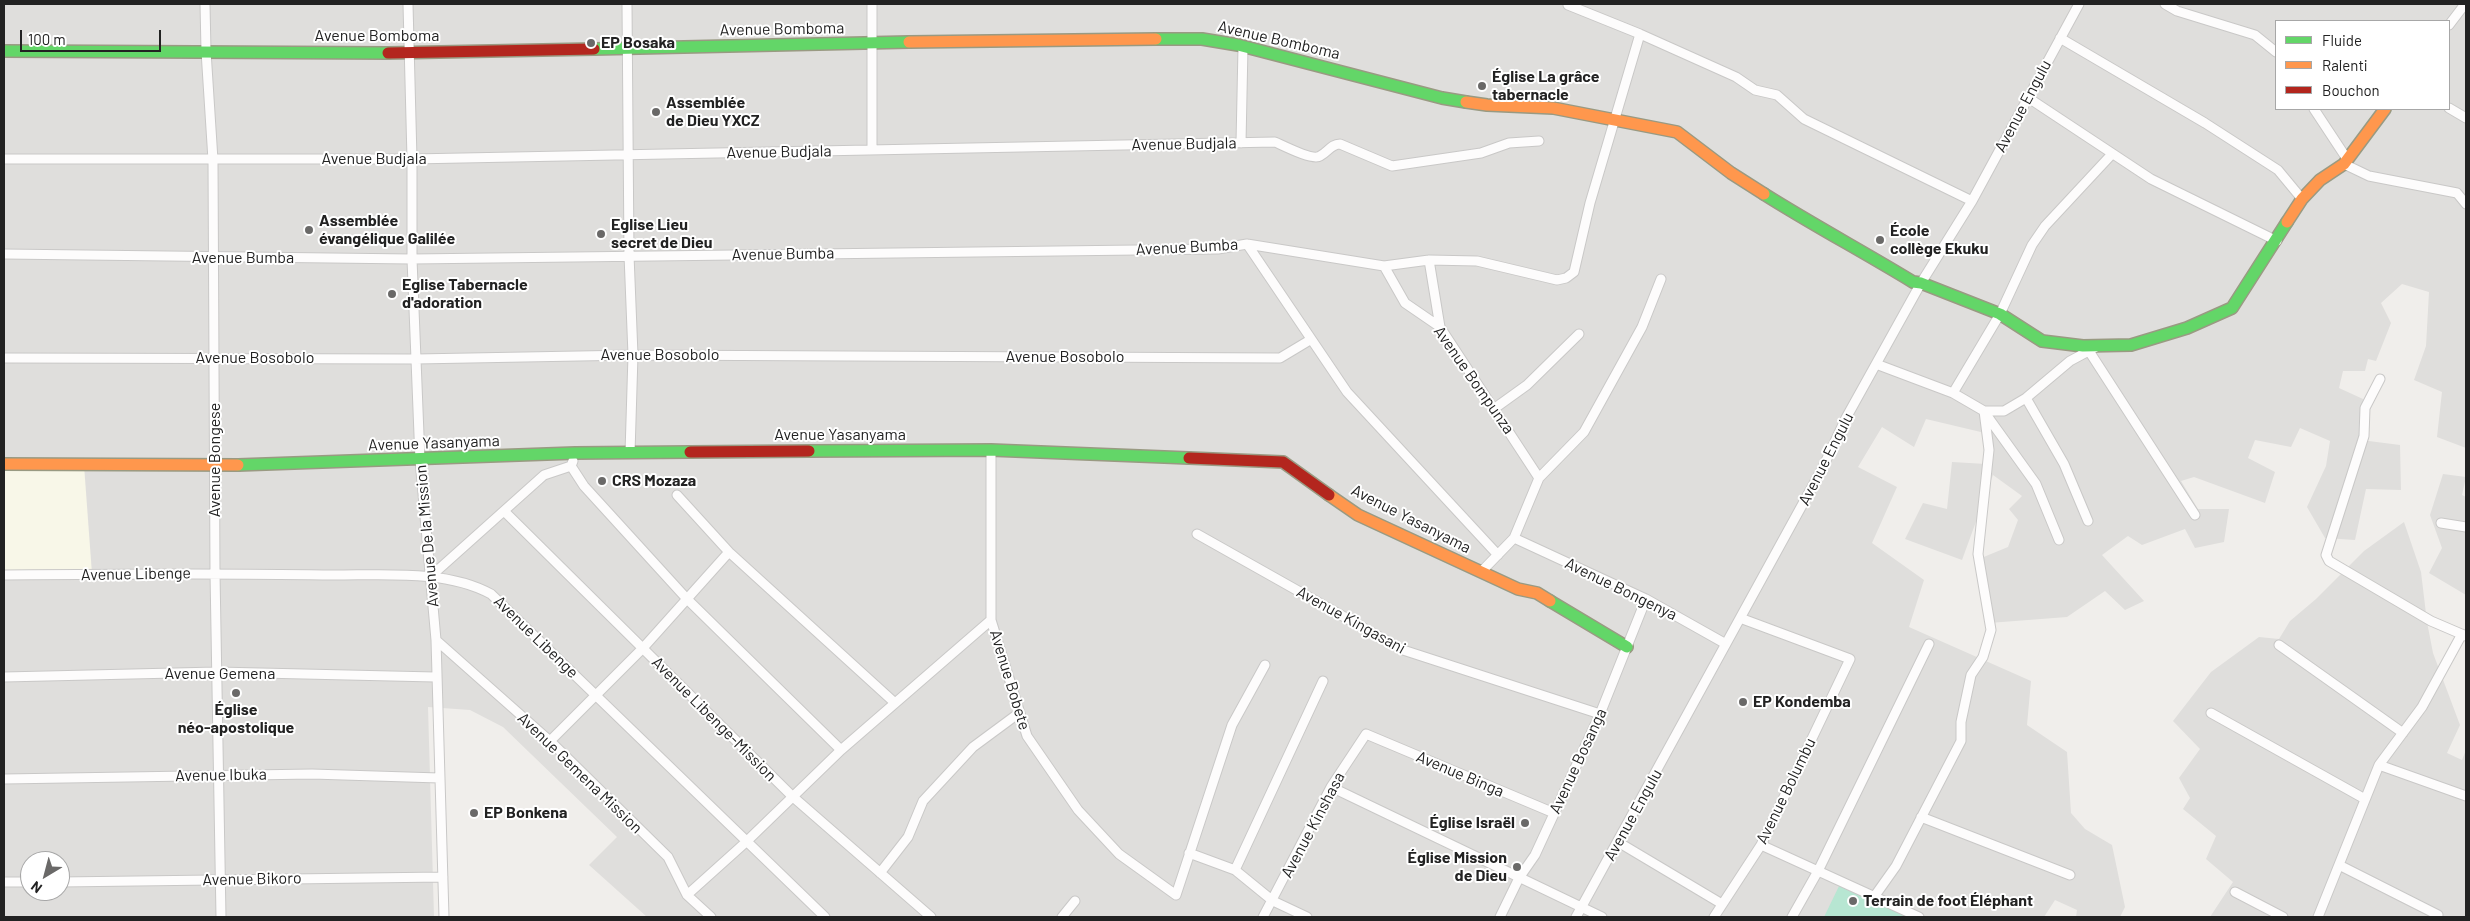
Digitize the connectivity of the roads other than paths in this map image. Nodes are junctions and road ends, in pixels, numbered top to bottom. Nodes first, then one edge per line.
1 (205, 4) edge
2 (408, 4) edge
3 (627, 4) edge
4 (872, 4) edge
5 (2080, 4) edge
6 (2165, 4) edge
7 (2465, 4) edge
8 (1568, 5) dead end
9 (2450, 24) edge
10 (1640, 34) junction
11 (2060, 38) junction
12 (870, 44) junction
13 (1243, 47) junction
14 (627, 50) junction
15 (4, 51) edge
16 (206, 51) junction
17 (2275, 51) edge
18 (408, 53) junction
19 (2027, 97) junction
20 (2450, 109) edge
21 (2315, 110) edge
22 (2384, 110) edge
23 (2466, 118) edge
24 (1616, 120) junction
25 (1539, 141) dead end
26 (1241, 143) junction
27 (872, 150) junction
28 (2112, 154) junction
29 (629, 155) junction
30 (412, 158) junction
31 (4, 159) edge
32 (213, 160) junction
33 (2346, 161) junction
34 (2302, 199) junction
35 (1972, 201) junction
36 (2466, 204) edge
37 (2277, 241) junction
38 (1247, 244) junction
39 (4, 254) edge
40 (629, 255) junction
41 (213, 258) junction
42 (412, 259) junction
43 (1429, 260) junction
44 (1384, 266) junction
45 (1661, 279) dead end
46 (1921, 283) junction
47 (2000, 314) junction
48 (1440, 327) junction
49 (1579, 334) dead end
50 (1310, 340) junction
51 (2094, 348) junction
52 (633, 355) junction
53 (4, 358) edge
54 (215, 358) junction
55 (416, 359) junction
56 (1876, 364) junction
57 (2380, 379) dead end
58 (1952, 393) junction
59 (2026, 398) junction
60 (1495, 408) junction
61 (1984, 411) junction
62 (991, 450) junction
63 (630, 453) junction
64 (576, 454) junction
65 (420, 460) junction
66 (4, 464) edge
67 (216, 466) junction
68 (571, 466) junction
69 (1539, 478) junction
70 (677, 495) dead end
71 (505, 512) junction
72 (2195, 515) dead end
73 (2088, 521) dead end
74 (2441, 523) dead end
75 (2466, 527) edge
76 (1197, 534) dead end
77 (1514, 538) junction
78 (2059, 540) dead end
79 (729, 552) junction
80 (1498, 555) junction
81 (1480, 572) junction
82 (215, 573) junction
83 (4, 575) edge
84 (430, 577) junction
85 (687, 600) junction
86 (1646, 600) junction
87 (1740, 618) junction
88 (991, 620) junction
89 (2464, 635) edge
90 (436, 640) junction
91 (1726, 644) junction
92 (1929, 644) dead end
93 (2279, 645) dead end
94 (1627, 647) junction
95 (643, 648) junction
96 (1265, 665) dead end
97 (217, 672) junction
98 (4, 677) edge
99 (435, 677) junction
100 (1323, 681) dead end
101 (596, 696) junction
102 (896, 703) junction
103 (1019, 713) junction
104 (2211, 713) dead end
105 (1600, 714) junction
106 (2403, 733) junction
107 (1366, 734) joint
108 (550, 741) junction
109 (841, 750) junction
110 (2379, 765) junction
111 (218, 775) junction
112 (439, 778) junction
113 (4, 779) edge
114 (1331, 788) junction
115 (792, 796) junction
116 (2466, 796) edge
117 (2365, 799) junction
118 (1554, 813) junction
119 (1921, 817) junction
120 (746, 842) junction
121 (1618, 842) junction
122 (1761, 845) junction
123 (1188, 853) junction
124 (2339, 864) junction
125 (1235, 870) junction
126 (1818, 871) junction
127 (880, 873) junction
128 (2070, 875) dead end
129 (443, 877) junction
130 (1518, 878) junction
131 (221, 879) junction
132 (4, 882) edge
133 (20, 882) edge
134 (70, 882) edge
135 (2235, 892) dead end
136 (687, 895) junction
137 (1874, 897) junction
138 (1273, 900) junction
139 (1075, 901) dead end
140 (1722, 904) junction
141 (1582, 908) junction
142 (2438, 915) dead end
143 (221, 917) edge
144 (444, 917) edge
145 (711, 917) edge
146 (825, 917) edge
147 (931, 917) edge
148 (1062, 917) edge
149 (1263, 917) edge
150 (1307, 917) edge
151 (1500, 917) edge
152 (1576, 917) edge
153 (1602, 917) edge
154 (1714, 917) edge
155 (1792, 917) edge
156 (1919, 917) edge
157 (2283, 917) edge
158 (2318, 917) edge

1 - 16 street, Avenue Bongese
2 - 18 street, Avenue De la Mission
3 - 14 street
4 - 12 street
5 - 11 street, Avenue Engulu
6 - 17 street
7 - 9 street
8 - 10 street
10 - 24 street
10 - 35 street
11 - 19 street, Avenue Engulu
11 - 34 street
12 - 13 street, Avenue Bomboma
12 - 14 street, Avenue Bomboma
12 - 27 street
13 - 24 street, Avenue Bomboma
13 - 26 street
14 - 18 street, Avenue Bomboma
14 - 29 street
15 - 16 street, Avenue Bomboma
16 - 18 street, Avenue Bomboma
16 - 32 street, Avenue Bongese
18 - 30 street, Avenue De la Mission
19 - 28 street
19 - 35 street, Avenue Engulu
20 - 23 street
21 - 33 street
22 - 33 street
24 - 43 street, Avenue Bumba
24 - 46 street, Avenue Bomboma
25 - 26 street, Avenue Budjala
26 - 27 street, Avenue Budjala
27 - 29 street, Avenue Budjala
28 - 37 street
28 - 47 street
29 - 30 street, Avenue Budjala
29 - 40 street
30 - 32 street, Avenue Budjala
30 - 42 street, Avenue De la Mission
31 - 32 street, Avenue Budjala
32 - 41 street, Avenue Bongese
33 - 34 street
33 - 36 street
34 - 37 street
35 - 46 street, Avenue Engulu
37 - 51 street, Avenue Bomboma
38 - 40 street, Avenue Bumba
38 - 44 street, Avenue Bumba
38 - 50 street
39 - 41 street, Avenue Bumba
40 - 42 street, Avenue Bumba
40 - 52 street
41 - 42 street, Avenue Bumba
41 - 54 street, Avenue Bongese
42 - 55 street, Avenue De la Mission
43 - 44 street, Avenue Bumba
43 - 48 street
44 - 48 street, Avenue Bompunza
45 - 69 street
46 - 47 street, Avenue Bomboma
46 - 56 street, Avenue Engulu
47 - 51 street, Avenue Bomboma
47 - 58 street
48 - 60 street, Avenue Bompunza
49 - 60 street
50 - 52 street, Avenue Bosobolo
50 - 80 street
51 - 59 street
51 - 72 street
52 - 55 street, Avenue Bosobolo
52 - 63 street
53 - 54 street, Avenue Bosobolo
54 - 55 street, Avenue Bosobolo
54 - 67 street, Avenue Bongese
55 - 65 street, Avenue De la Mission
56 - 58 street
56 - 87 street, Avenue Engulu
57 - 89 street
58 - 61 street
59 - 61 street
59 - 73 street
60 - 69 street, Avenue Bompunza
61 - 78 street
61 - 119 street
62 - 63 street, Avenue Yasanyama
62 - 81 street, Avenue Yasanyama
62 - 88 street, Avenue Bobete
63 - 64 street, Avenue Yasanyama
64 - 65 street, Avenue Yasanyama
64 - 68 street
65 - 67 street, Avenue Yasanyama
65 - 84 street, Avenue De la Mission
66 - 67 street, Avenue Yasanyama
67 - 82 street, Avenue Bongese
68 - 71 street
68 - 85 street
69 - 77 street
70 - 79 street
71 - 84 street
71 - 95 street, Avenue Libenge-Mission
74 - 75 street
76 - 105 street, Avenue Kingasani
77 - 80 street
77 - 86 street, Avenue Bongenya
79 - 85 street
79 - 102 street
80 - 81 street
81 - 94 street, Avenue Yasanyama
82 - 83 street, Avenue Libenge
82 - 84 street, Avenue Libenge
82 - 97 street, Avenue Bongese
84 - 90 street, Avenue De la Mission
84 - 101 street, Avenue Libenge
85 - 95 street
85 - 109 street
86 - 91 street, Avenue Bongenya
86 - 94 street, Avenue Bosanga
87 - 91 street, Avenue Engulu
87 - 122 street, Avenue Bolumbu
88 - 102 street
88 - 103 street, Avenue Bobete
89 - 106 street
90 - 99 street, Avenue De la Mission
90 - 108 street, Avenue Gemena Mission
91 - 121 street, Avenue Engulu
92 - 126 street
93 - 106 street
94 - 105 street, Avenue Bosanga
95 - 101 street
95 - 115 street, Avenue Libenge-Mission
96 - 123 street
97 - 98 street, Avenue Gemena
97 - 99 street, Avenue Gemena
97 - 111 street, Avenue Bongese
99 - 112 street, Avenue De la Mission
100 - 125 street
101 - 108 street
101 - 120 street, Avenue Libenge
102 - 109 street
103 - 123 street, Avenue Bobete
103 - 127 street
104 - 117 street
105 - 118 street, Avenue Bosanga
106 - 110 street
107 - 114 street, Avenue Kinshasa
107 - 118 street, Avenue Binga
108 - 136 street, Avenue Gemena Mission
109 - 115 street
110 - 116 street
110 - 117 street
111 - 112 street, Avenue Ibuka
111 - 113 street, Avenue Ibuka
111 - 131 street, Avenue Bongese
112 - 129 street, Avenue De la Mission
114 - 130 street
114 - 138 street, Avenue Kinshasa
115 - 120 street
115 - 127 street, Avenue Libenge-Mission
117 - 124 street
118 - 130 street, Avenue Bosanga
119 - 128 street
119 - 137 street
120 - 136 street
120 - 146 street, Avenue Libenge
121 - 140 street
121 - 141 street, Avenue Engulu
122 - 126 street
122 - 140 street, Avenue Bolumbu
123 - 125 street
124 - 142 street
124 - 158 street
125 - 138 street
126 - 137 street
126 - 155 street
127 - 147 street, Avenue Libenge-Mission
129 - 131 street, Avenue Bikoro
129 - 144 street, Avenue De la Mission
130 - 141 street
130 - 151 street, Avenue Bosanga
131 - 134 street, Avenue Bikoro
131 - 143 street, Avenue Bongese
132 - 133 street
135 - 157 street
136 - 145 street, Avenue Gemena Mission
137 - 156 street
138 - 149 street, Avenue Kinshasa
138 - 150 street
139 - 148 street
140 - 154 street, Avenue Bolumbu
141 - 152 street, Avenue Engulu
141 - 153 street

